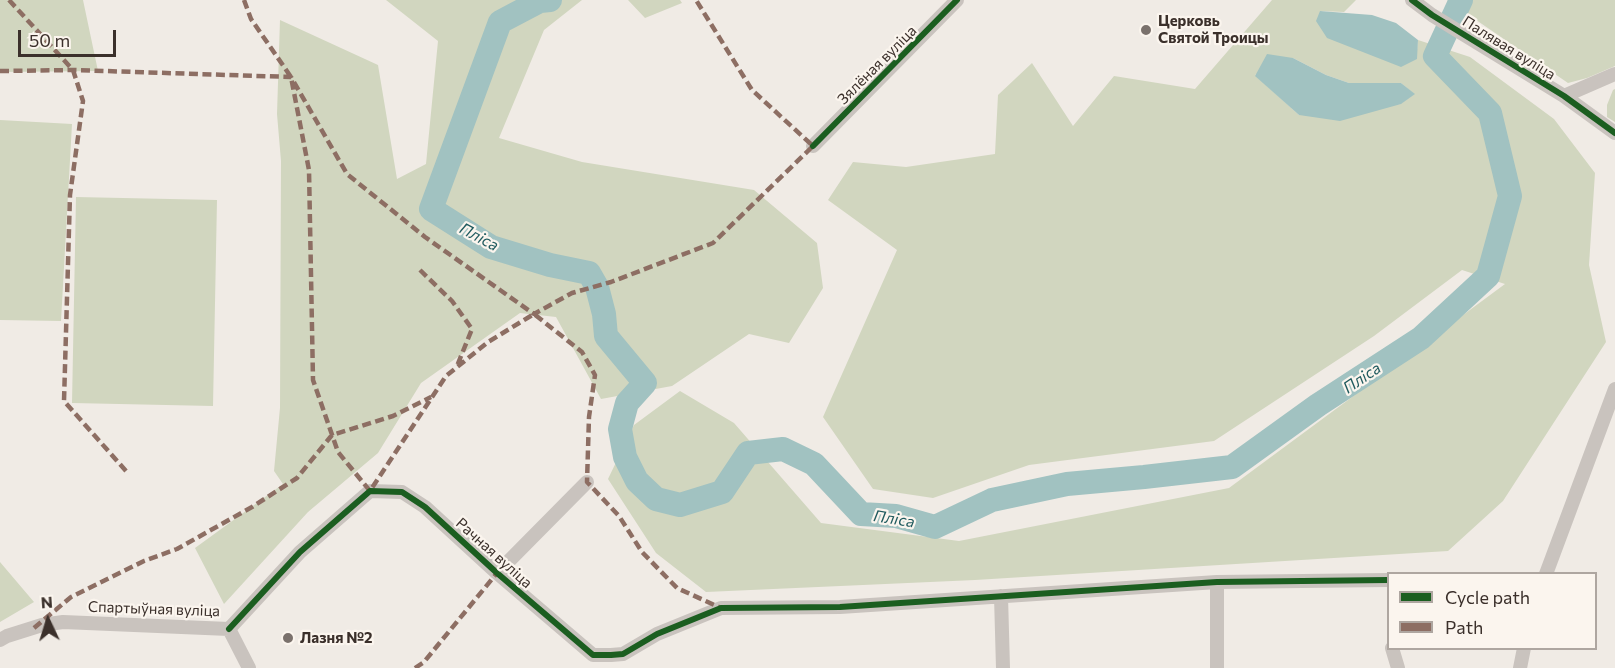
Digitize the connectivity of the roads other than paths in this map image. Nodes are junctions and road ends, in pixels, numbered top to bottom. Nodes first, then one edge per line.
1 (957, 0) edge
2 (1412, 0) edge
3 (1615, 74) edge
4 (1564, 96) junction
5 (1615, 134) edge
6 (813, 146) dead end
7 (1615, 389) edge
8 (587, 482) dead end
9 (1546, 572) edge
10 (497, 573) junction
11 (1387, 580) edge
12 (1217, 582) junction
13 (1002, 596) junction
14 (229, 629) junction
15 (0, 640) edge
16 (1393, 650) edge
17 (1524, 650) edge
18 (249, 668) edge
19 (1003, 668) edge
20 (1216, 668) edge
21 (1398, 668) edge
22 (1520, 668) edge

1 - 6 street, Зялёная вуліца
2 - 4 street, Палявая вуліца
3 - 4 street
4 - 5 street, Палявая вуліца
7 - 9 street
8 - 10 street
10 - 13 street, Рачная вуліца
10 - 14 street, Рачная вуліца
11 - 12 street
12 - 13 street
12 - 20 street
13 - 19 street
14 - 15 street, Спартыўная вуліца
14 - 18 street, Спартыўная вуліца
16 - 21 street
17 - 22 street

